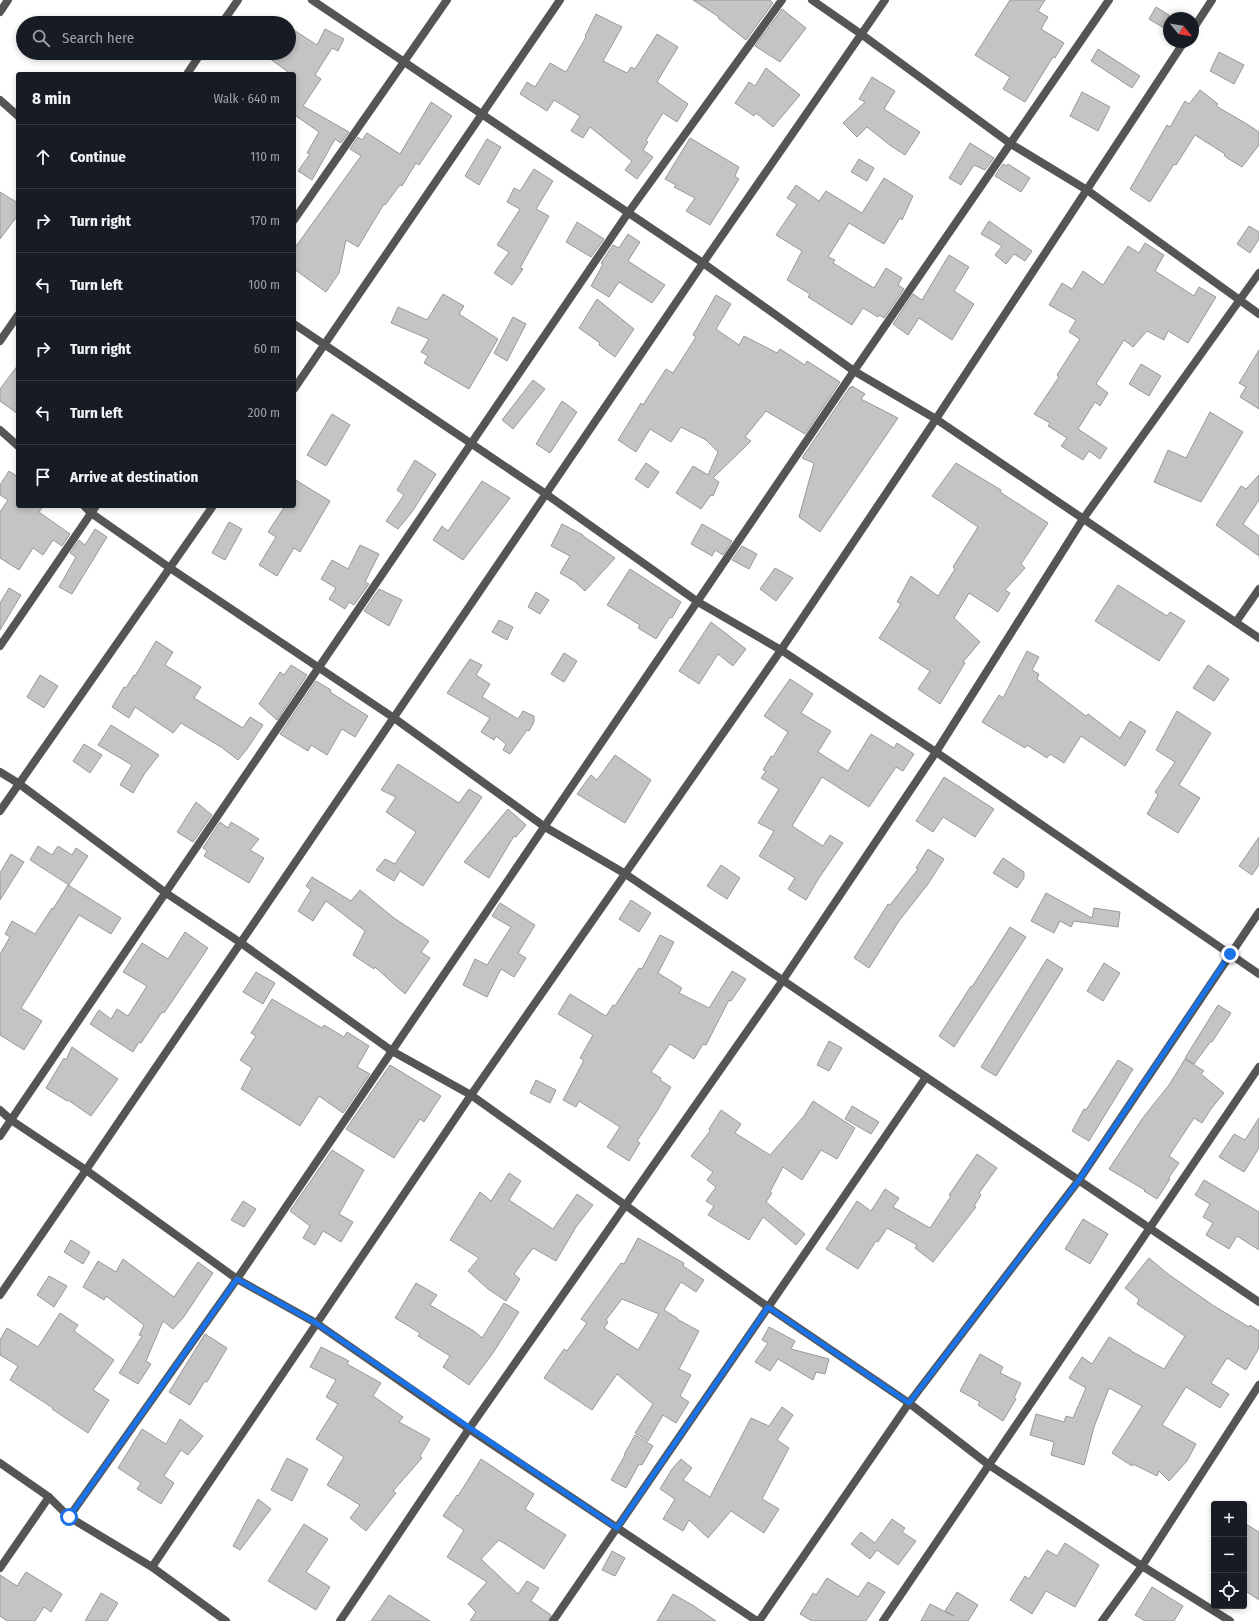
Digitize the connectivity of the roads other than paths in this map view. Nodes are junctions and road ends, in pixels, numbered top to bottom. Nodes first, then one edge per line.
1 (8, 0) edge
2 (238, 0) edge
3 (312, 0) edge
4 (447, 0) edge
5 (560, 0) edge
6 (782, 0) edge
7 (812, 0) edge
8 (885, 0) edge
9 (1109, 0) edge
10 (1212, 0) edge
11 (0, 12) edge
12 (227, 16) edge
13 (1199, 20) edge
14 (861, 34) junction
15 (1180, 48) edge
16 (196, 60) edge
17 (404, 62) junction
18 (187, 72) edge
19 (0, 100) edge
20 (16, 114) edge
21 (481, 114) junction
22 (1011, 144) junction
23 (1087, 190) junction
24 (628, 213) junction
25 (296, 217) edge
26 (703, 263) junction
27 (1259, 273) edge
28 (1240, 301) junction
29 (1259, 314) edge
30 (16, 318) edge
31 (296, 325) edge
32 (0, 341) edge
33 (325, 344) junction
34 (854, 371) junction
35 (296, 386) edge
36 (936, 419) junction
37 (0, 430) edge
38 (472, 443) junction
39 (16, 444) edge
40 (546, 494) junction
41 (212, 508) edge
42 (94, 509) edge
43 (1083, 519) junction
44 (170, 568) junction
45 (1259, 589) edge
46 (698, 602) junction
47 (1236, 622) junction
48 (1259, 638) edge
49 (0, 646) edge
50 (781, 650) junction
51 (318, 668) junction
52 (394, 718) junction
53 (936, 752) junction
54 (0, 772) edge
55 (18, 783) junction
56 (0, 811) edge
57 (545, 827) junction
58 (624, 873) junction
59 (166, 893) junction
60 (1259, 912) edge
61 (240, 943) junction
62 (1230, 954) junction
63 (1259, 974) edge
64 (783, 980) junction
65 (392, 1051) junction
66 (1259, 1067) edge
67 (926, 1077) junction
68 (471, 1096) junction
69 (0, 1110) edge
70 (11, 1120) junction
71 (0, 1136) edge
72 (86, 1170) junction
73 (1079, 1180) junction
74 (624, 1206) junction
75 (1149, 1228) junction
76 (237, 1279) junction
77 (0, 1295) edge
78 (1259, 1302) edge
79 (768, 1307) junction
80 (316, 1323) junction
81 (1259, 1385) edge
82 (909, 1403) junction
83 (470, 1428) junction
84 (0, 1464) edge
85 (989, 1465) junction
86 (49, 1497) junction
87 (69, 1517) junction
88 (617, 1528) junction
89 (1142, 1566) junction
90 (152, 1567) junction
91 (0, 1568) edge
92 (226, 1621) edge
93 (340, 1621) edge
94 (553, 1621) edge
95 (758, 1621) edge
96 (883, 1621) edge
97 (1102, 1621) edge
98 (1230, 1621) edge

1 - 11 street
2 - 12 street
3 - 17 street
4 - 17 street
5 - 21 street
6 - 24 street
7 - 14 street
8 - 14 street
9 - 22 street
10 - 13 street
14 - 22 street
14 - 26 street
15 - 23 street
16 - 18 street
17 - 21 street
17 - 25 street
19 - 20 street
21 - 24 street
21 - 33 street
22 - 23 street
22 - 34 street
23 - 28 street
23 - 36 street
24 - 26 street
24 - 38 street
26 - 34 street
26 - 40 street
27 - 28 street
28 - 29 street
28 - 43 street
30 - 32 street
31 - 33 street
33 - 35 street
33 - 38 street
34 - 36 street
34 - 46 street
36 - 43 street
36 - 50 street
37 - 39 street
38 - 40 street
38 - 51 street
40 - 46 street
40 - 52 street
41 - 44 street
42 - 44 street
42 - 49 street
43 - 47 street
43 - 53 street
44 - 51 street
44 - 55 street
45 - 47 street
46 - 50 street
46 - 57 street
47 - 48 street
50 - 53 street
50 - 58 street
51 - 52 street
51 - 59 street
52 - 57 street
52 - 61 street
53 - 62 street
53 - 64 street
54 - 55 street
55 - 56 street
55 - 59 street
57 - 58 street
57 - 65 street
58 - 64 street
58 - 68 street
59 - 61 street
59 - 70 street
60 - 62 street
61 - 65 street
61 - 72 street
62 - 63 street
62 - 73 street
64 - 67 street
64 - 74 street
65 - 68 street
65 - 76 street
66 - 75 street
67 - 73 street
67 - 79 street
68 - 74 street
68 - 80 street
69 - 70 street
70 - 71 street
70 - 72 street
72 - 76 street
72 - 77 street
73 - 75 street
73 - 82 street
74 - 79 street
74 - 83 street
75 - 78 street
75 - 85 street
76 - 80 street
76 - 87 street
79 - 82 street
79 - 88 street
80 - 83 street
80 - 90 street
81 - 89 street
82 - 85 street
82 - 95 street
83 - 88 street
83 - 93 street
84 - 86 street
85 - 89 street
85 - 96 street
86 - 87 street
86 - 91 street
87 - 90 street
88 - 94 street
88 - 95 street
89 - 97 street
89 - 98 street
90 - 92 street

